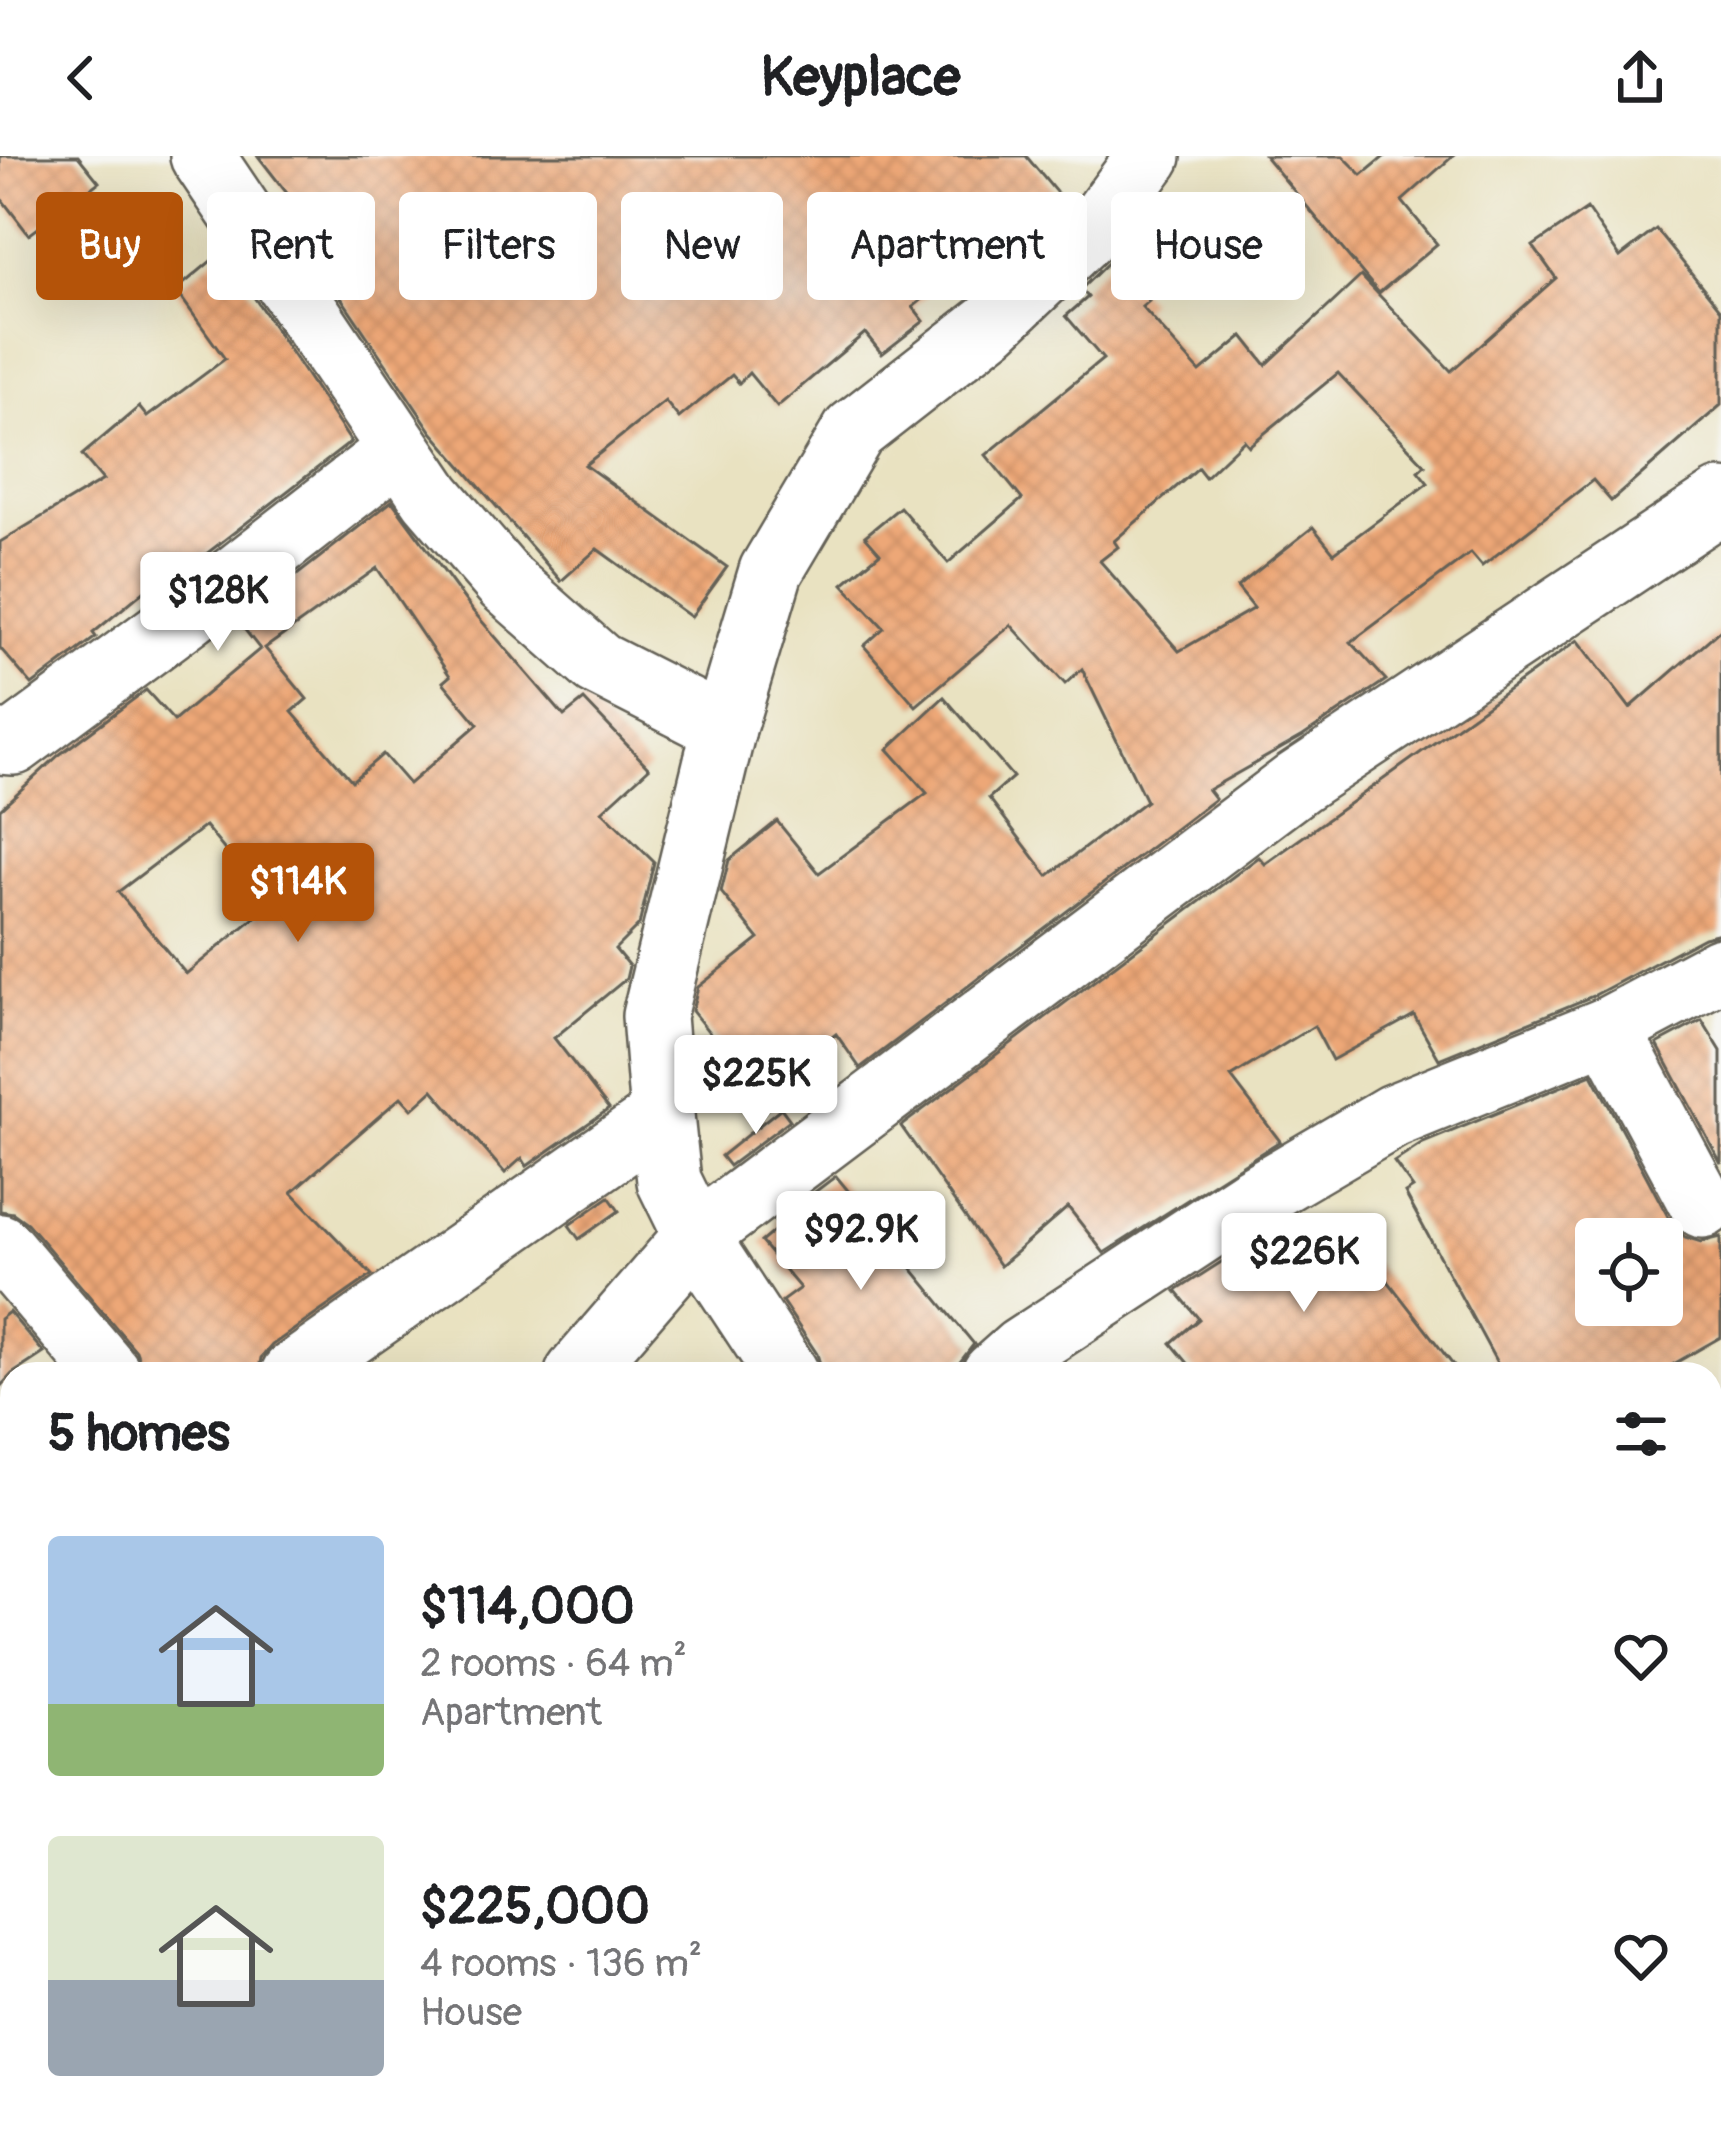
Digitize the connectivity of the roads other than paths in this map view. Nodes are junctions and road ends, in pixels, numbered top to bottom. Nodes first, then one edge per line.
1 (202, 156) edge
2 (1149, 156) edge
3 (399, 449) junction
4 (1721, 501) edge
5 (724, 728) junction
6 (0, 742) edge
7 (1721, 969) edge
8 (1608, 1029) junction
9 (662, 1116) junction
10 (1703, 1206) dead end
11 (696, 1236) junction
12 (0, 1246) edge
13 (99, 1362) edge
14 (310, 1362) edge
15 (588, 1362) edge
16 (779, 1362) edge
17 (1008, 1362) edge

1 - 3 street
2 - 5 street
3 - 5 street
3 - 6 street
4 - 11 street
5 - 9 street
7 - 8 street
8 - 10 street
8 - 17 street
9 - 11 street
9 - 14 street
11 - 15 street
11 - 16 street
12 - 13 street

